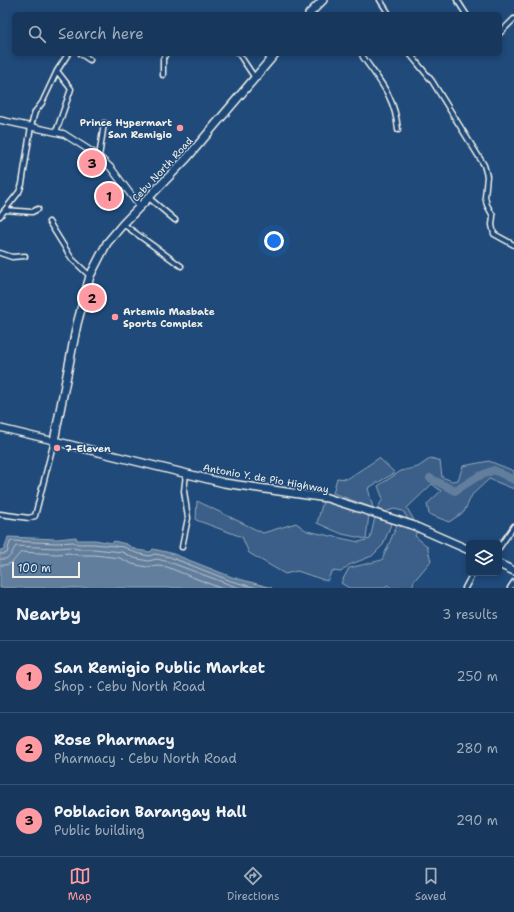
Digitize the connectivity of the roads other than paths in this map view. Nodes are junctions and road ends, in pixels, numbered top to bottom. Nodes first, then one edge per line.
1 (323, 0) edge
2 (380, 0) edge
3 (457, 0) edge
4 (311, 12) edge
5 (388, 12) edge
6 (465, 12) edge
7 (514, 19) edge
8 (502, 30) edge
9 (67, 56) edge
10 (84, 56) edge
11 (165, 56) edge
12 (240, 56) edge
13 (273, 56) edge
14 (363, 56) edge
15 (412, 56) edge
16 (90, 60) dead end
17 (57, 70) junction
18 (163, 75) dead end
19 (255, 78) junction
20 (0, 120) edge
21 (104, 123) dead end
22 (31, 126) junction
23 (398, 130) dead end
24 (56, 132) junction
25 (99, 156) junction
26 (148, 198) junction
27 (140, 207) junction
28 (38, 209) dead end
29 (5, 210) junction
30 (0, 216) edge
31 (174, 220) dead end
32 (49, 222) dead end
33 (123, 224) junction
34 (514, 245) edge
35 (0, 253) edge
36 (25, 256) dead end
37 (181, 266) dead end
38 (90, 276) junction
39 (0, 428) edge
40 (54, 441) junction
41 (186, 474) junction
42 (0, 514) edge
43 (514, 526) edge
44 (502, 544) edge
45 (182, 547) dead end
46 (466, 549) edge
47 (502, 565) edge
48 (514, 571) edge
49 (471, 576) edge
50 (514, 582) edge
51 (465, 588) edge
52 (510, 588) edge

1 - 4 highway
2 - 5 street
3 - 6 street
7 - 8 street
9 - 17 street
10 - 16 street
11 - 18 street
12 - 19 street
13 - 19 highway, Cebu North Road
14 - 23 street
15 - 34 street
17 - 22 street
17 - 24 street
19 - 26 highway, Cebu North Road
20 - 22 street
21 - 25 street
22 - 24 street
22 - 29 street
24 - 25 street
25 - 27 street
26 - 27 highway, Cebu North Road
26 - 31 street
27 - 33 highway, Cebu North Road
28 - 29 street
29 - 30 street
32 - 38 street
33 - 37 street
33 - 38 highway, Cebu North Road
35 - 36 street
38 - 40 highway, Cebu North Road
39 - 40 street
40 - 41 highway, Antonio Y. de Pio Highway
40 - 42 street
41 - 45 street
41 - 46 highway, Antonio Y. de Pio Highway
43 - 44 street
47 - 48 highway
49 - 51 street
50 - 52 street

